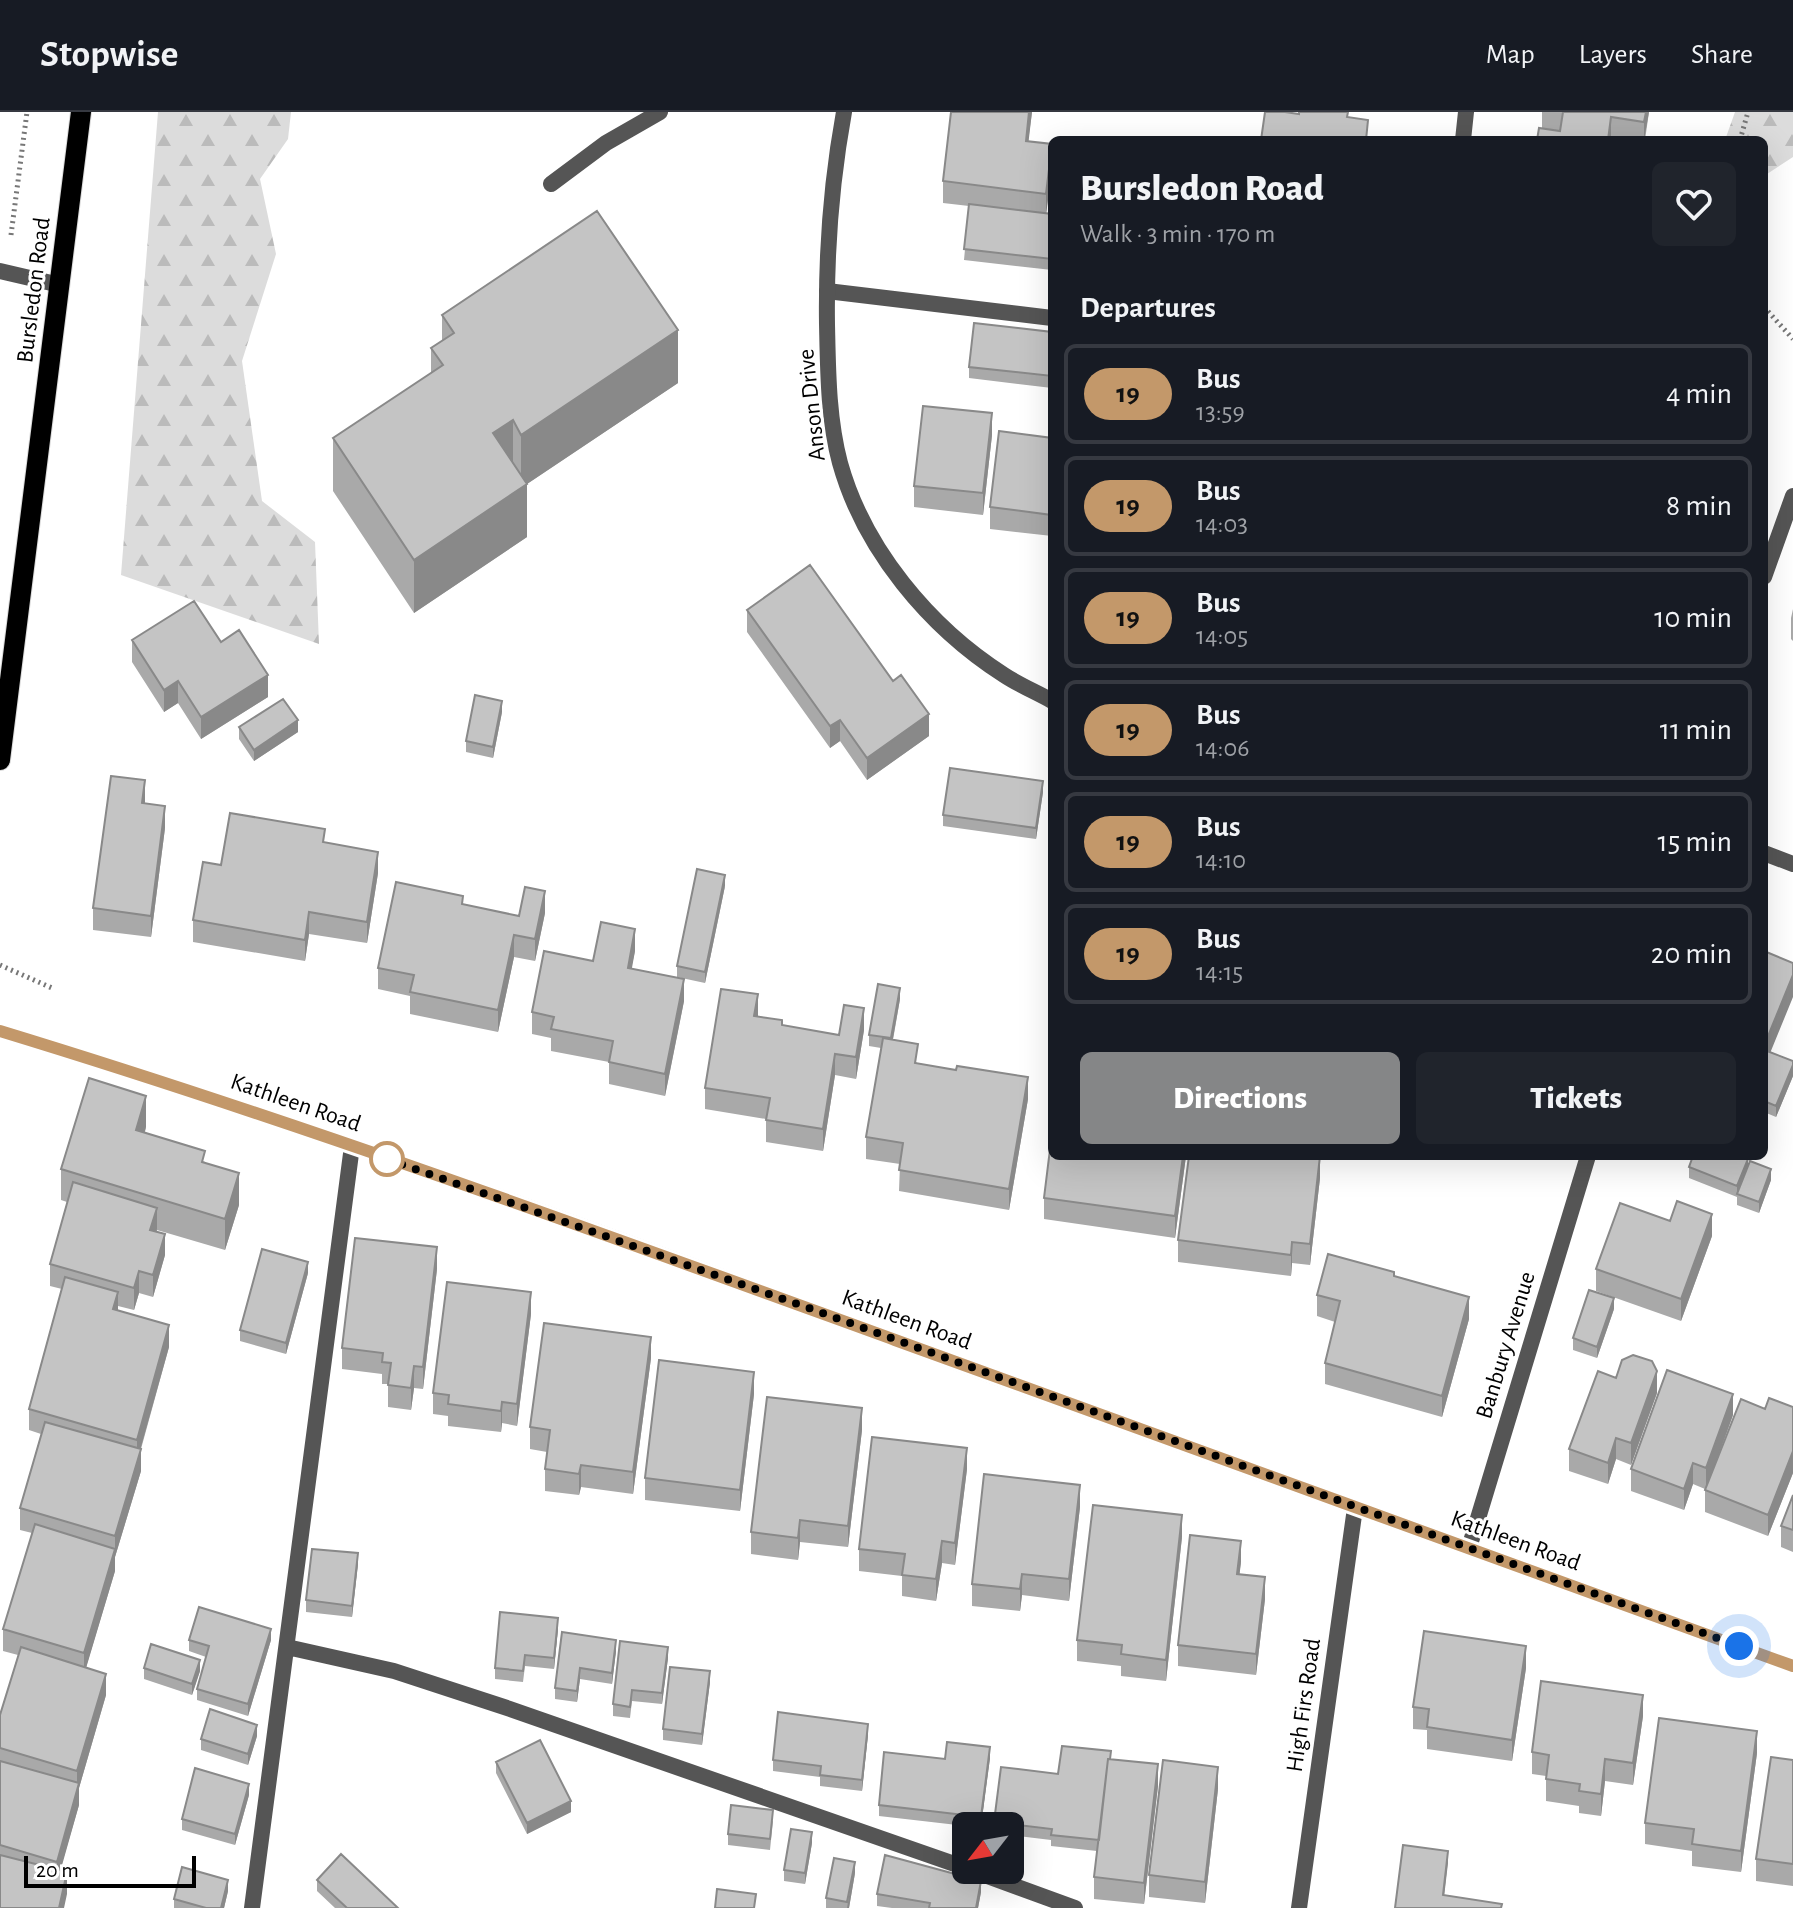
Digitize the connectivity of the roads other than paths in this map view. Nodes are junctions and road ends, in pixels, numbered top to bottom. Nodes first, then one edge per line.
1 (81, 112) edge
2 (660, 112) edge
3 (844, 112) edge
4 (1466, 112) edge
5 (1463, 136) edge
6 (551, 184) dead end
7 (3, 272) edge
8 (60, 285) junction
9 (827, 291) junction
10 (1048, 318) edge
11 (1793, 496) edge
12 (1768, 566) edge
13 (1048, 699) edge
14 (0, 760) edge
15 (1768, 855) edge
16 (1793, 864) edge
17 (0, 1031) edge
18 (352, 1146) junction
19 (1587, 1160) edge
20 (1355, 1508) junction
21 (1469, 1548) junction
22 (287, 1647) junction
23 (1793, 1666) edge
24 (952, 1863) edge
25 (1009, 1884) edge
26 (252, 1908) edge
27 (1075, 1908) edge
28 (1299, 1908) edge

1 - 8 main road, Bursledon Road
2 - 6 street
3 - 9 street, Anson Drive
4 - 5 street
7 - 8 street
8 - 14 main road, Bursledon Road
9 - 10 street
9 - 13 street, Anson Drive
11 - 12 street
15 - 16 street
17 - 18 street, Kathleen Road
18 - 20 street, Kathleen Road
18 - 22 street
19 - 21 street, Banbury Avenue
20 - 21 street, Kathleen Road
20 - 28 street, High Firs Road
21 - 23 street, Kathleen Road
22 - 24 street
22 - 26 street
25 - 27 street

